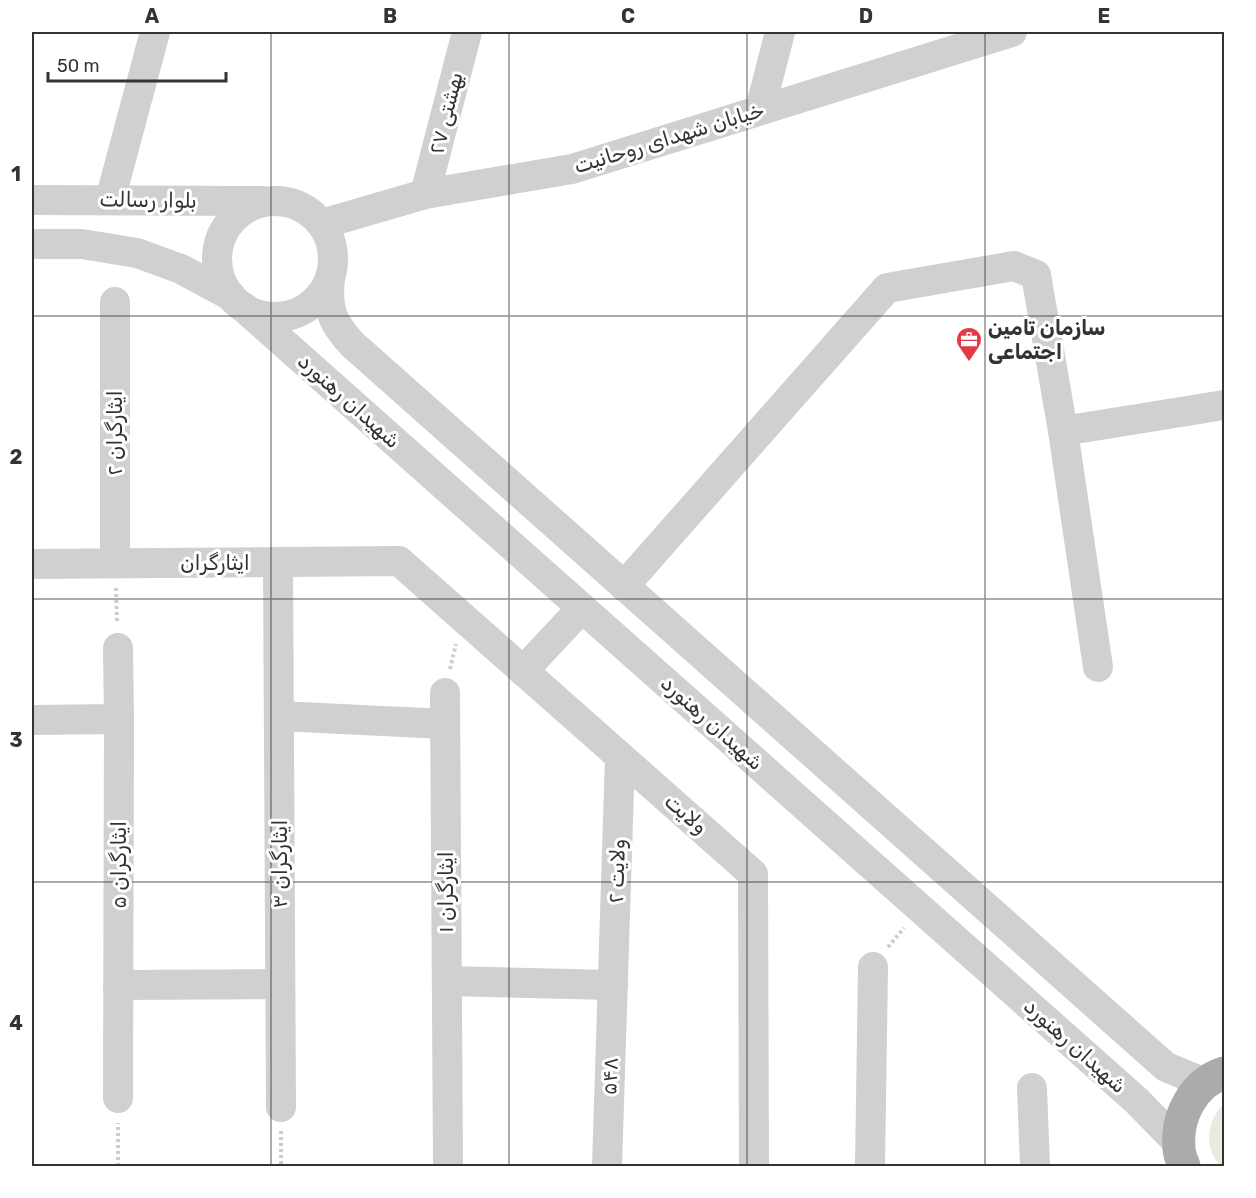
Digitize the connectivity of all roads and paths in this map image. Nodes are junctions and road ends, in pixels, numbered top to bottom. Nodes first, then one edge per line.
1 (155, 32) edge
2 (467, 32) edge
3 (780, 32) edge
4 (1012, 32) edge
5 (759, 110) junction
6 (425, 194) junction
7 (32, 200) edge
8 (110, 200) junction
9 (265, 201) junction
10 (322, 224) junction
11 (32, 244) edge
12 (330, 278) junction
13 (237, 301) junction
14 (115, 302) dead end
15 (1224, 405) edge
16 (1063, 431) junction
17 (399, 561) joint
18 (278, 562) junction
19 (115, 563) junction
20 (32, 564) edge
21 (624, 586) junction
22 (582, 608) junction
23 (470, 625) junction
24 (118, 648) joint
25 (1098, 667) dead end
26 (524, 671) junction
27 (445, 693) joint
28 (279, 716) junction
29 (120, 719) junction
30 (32, 720) edge
31 (445, 724) junction
32 (620, 757) junction
33 (920, 908) junction
34 (873, 967) joint
35 (447, 981) junction
36 (280, 984) junction
37 (118, 985) junction
38 (613, 985) junction
39 (1218, 1075) edge
40 (1032, 1088) dead end
41 (118, 1098) joint
42 (281, 1107) joint
43 (1179, 1158) edge
44 (32, 1166) edge
45 (57, 1166) edge
46 (118, 1166) edge
47 (158, 1166) edge
48 (193, 1167) edge
49 (281, 1167) edge
50 (448, 1167) edge
51 (607, 1167) edge
52 (754, 1167) edge
53 (870, 1167) edge
54 (1035, 1167) edge

1 - 8 street
2 - 6 street, بهشتی ۲۷
3 - 5 street
4 - 5 street, خیابان شهدای روحانیت
5 - 6 street, خیابان شهدای روحانیت
6 - 10 street, خیابان شهدای روحانیت
7 - 8 street, بلوار رسالت
8 - 9 street, بلوار رسالت
9 - 10 street
9 - 13 street
10 - 12 street
11 - 13 street
12 - 13 street
12 - 21 street, شهیدان رهنورد
13 - 22 street, شهیدان رهنورد
14 - 19 street, ایثارگران ۲
15 - 16 street
16 - 21 street
16 - 25 street
17 - 18 street, ایثارگران
17 - 23 street, ولایت
18 - 19 street, ایثارگران
18 - 28 street, ایثارگران ۳
19 - 20 street, ایثارگران
19 - 24 path
21 - 39 street, شهیدان رهنورد
22 - 26 street
22 - 33 street, شهیدان رهنورد
23 - 26 street, ولایت
23 - 27 path
24 - 29 street, ایثارگران ۵
26 - 32 street, ولایت
27 - 31 street, ایثارگران ۱
28 - 31 street
28 - 36 street, ایثارگران ۳
29 - 30 street
29 - 37 street, ایثارگران ۵
31 - 35 street, ایثارگران ۱
32 - 38 street, ولایت ۲
32 - 52 street, ولایت
33 - 34 path
33 - 43 street, شهیدان رهنورد
34 - 53 street
35 - 38 street
35 - 50 street, ایثارگران ۱
36 - 37 street
36 - 42 street, ایثارگران ۳
37 - 41 street, ایثارگران ۵
38 - 51 street, ۵۴۸
39 - 43 main road
40 - 54 street
41 - 46 path
42 - 49 path
44 - 45 path
45 - 46 path
46 - 47 path
47 - 48 path

